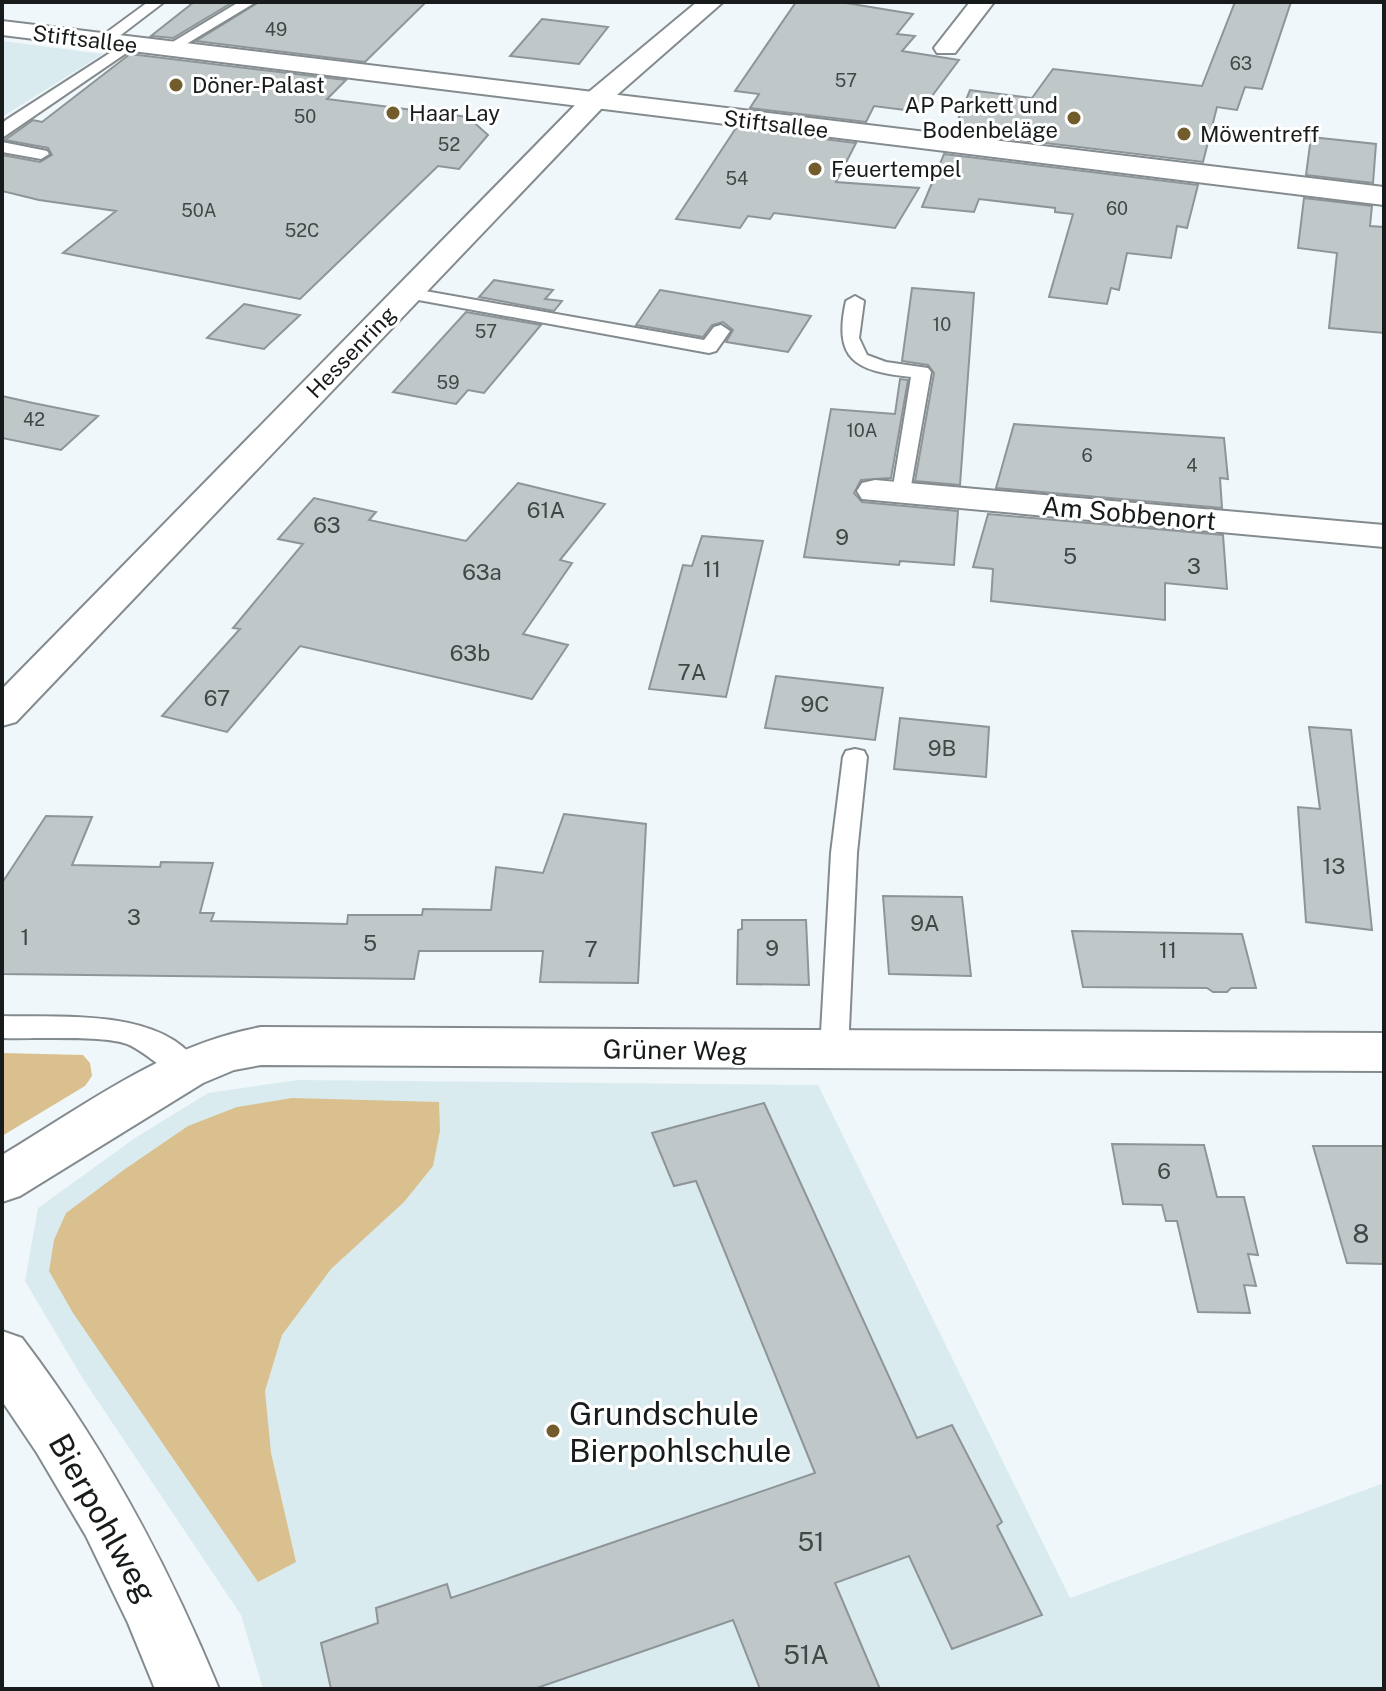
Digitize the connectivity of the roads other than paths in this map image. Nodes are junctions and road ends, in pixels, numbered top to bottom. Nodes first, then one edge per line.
1 (157, 2) edge
2 (249, 2) edge
3 (711, 2) edge
4 (982, 2) edge
5 (2, 28) edge
6 (104, 41) junction
7 (130, 44) junction
8 (946, 48) dead end
9 (168, 49) junction
10 (593, 102) junction
11 (2, 133) edge
12 (2, 147) edge
13 (41, 154) dead end
14 (1384, 196) edge
15 (408, 293) junction
16 (855, 301) dead end
17 (721, 331) dead end
18 (889, 492) joint
19 (1384, 536) edge
20 (2, 713) edge
21 (855, 757) dead end
22 (2, 1027) edge
23 (834, 1051) junction
24 (1384, 1052) edge
25 (186, 1069) junction
26 (2, 1181) edge
27 (2, 1356) edge
28 (187, 1689) edge

1 - 6 lane
2 - 9 lane, Stiftsallee
3 - 10 street, Hessenring
4 - 8 street
5 - 6 street, Stiftsallee
6 - 7 street, Stiftsallee
7 - 9 street, Stiftsallee
7 - 11 lane
9 - 10 street, Stiftsallee
10 - 14 street, Stiftsallee
10 - 15 street, Hessenring
12 - 13 lane
15 - 17 lane
15 - 20 street, Hessenring
16 - 18 lane
18 - 19 street, Am Sobbenort
21 - 23 lane
22 - 25 lane
23 - 24 street, Grüner Weg
23 - 25 street, Grüner Weg
25 - 26 street, Grüner Weg
27 - 28 street, Bierpohlweg

